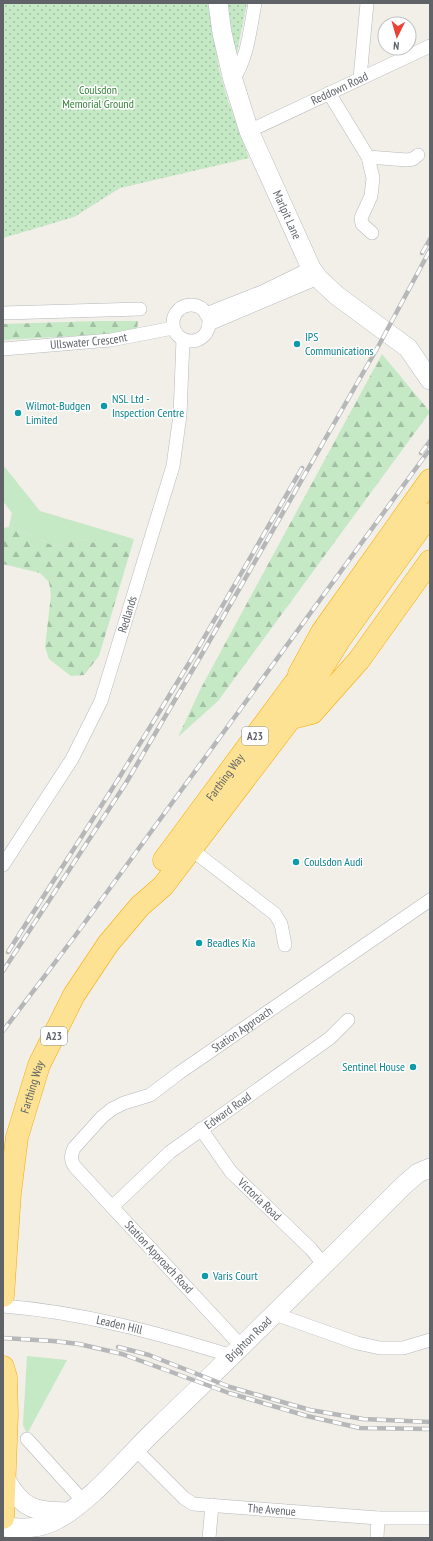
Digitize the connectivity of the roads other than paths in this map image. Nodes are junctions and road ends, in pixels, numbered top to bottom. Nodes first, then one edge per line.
1 (218, 3) edge
2 (255, 3) edge
3 (367, 3) edge
4 (430, 46) edge
5 (360, 78) junction
6 (233, 80) junction
7 (329, 93) junction
8 (249, 131) junction
9 (418, 155) dead end
10 (368, 157) junction
11 (372, 233) dead end
12 (315, 273) junction
13 (140, 309) dead end
14 (3, 313) edge
15 (207, 319) junction
16 (173, 328) junction
17 (183, 340) junction
18 (3, 349) edge
19 (430, 380) edge
20 (430, 480) edge
21 (430, 514) edge
22 (430, 561) edge
23 (340, 639) junction
24 (294, 684) junction
25 (291, 718) junction
26 (185, 844) junction
27 (3, 865) edge
28 (430, 900) edge
29 (285, 944) dead end
30 (348, 1020) dead end
31 (201, 1129) junction
32 (75, 1167) joint
33 (430, 1168) edge
34 (112, 1207) junction
35 (324, 1266) junction
36 (3, 1296) edge
37 (3, 1306) edge
38 (274, 1314) junction
39 (430, 1340) edge
40 (237, 1351) junction
41 (3, 1367) edge
42 (27, 1439) dead end
43 (135, 1449) junction
44 (6, 1480) junction
45 (212, 1505) junction
46 (76, 1507) junction
47 (3, 1518) edge
48 (378, 1518) junction
49 (430, 1518) edge
50 (3, 1527) edge
51 (38, 1532) edge
52 (209, 1538) edge
53 (377, 1538) edge

1 - 6 main road, Marlpit Lane
2 - 6 street
3 - 5 street
4 - 5 street, Reddown Road
5 - 7 street, Reddown Road
6 - 8 main road, Marlpit Lane
7 - 8 street, Reddown Road
7 - 10 street
8 - 12 main road, Marlpit Lane
9 - 10 street
10 - 11 street
12 - 15 street
12 - 19 main road, Marlpit Lane
13 - 14 street
15 - 16 street
15 - 17 street
16 - 17 street
16 - 18 street, Ullswater Crescent
17 - 27 street, Redlands
20 - 24 highway, A23
21 - 23 highway, Farthing Way / A23
22 - 25 highway
23 - 24 highway, Farthing Way / A23
23 - 25 highway, Farthing Way / A23
24 - 26 highway, Farthing Way / A23
25 - 26 highway, Farthing Way / A23
26 - 29 street
26 - 36 highway, Farthing Way / A23
28 - 32 street, Station Approach
30 - 31 street, Edward Road
31 - 34 street, Edward Road
31 - 35 street, Victoria Road
32 - 34 street, Station Approach Road
33 - 35 main road, Brighton Road
34 - 40 street, Station Approach Road
35 - 38 main road, Brighton Road
37 - 40 street, Leaden Hill
38 - 39 street
38 - 40 main road, Brighton Road
40 - 43 main road, Brighton Road
41 - 44 highway
42 - 46 street
43 - 45 street, The Avenue
43 - 46 main road, Brighton Road
44 - 46 main road
44 - 47 highway
45 - 48 street, The Avenue
45 - 52 street
46 - 51 main road, Brighton Road
48 - 49 street, The Avenue
48 - 53 street
50 - 51 main road, Brighton Road

